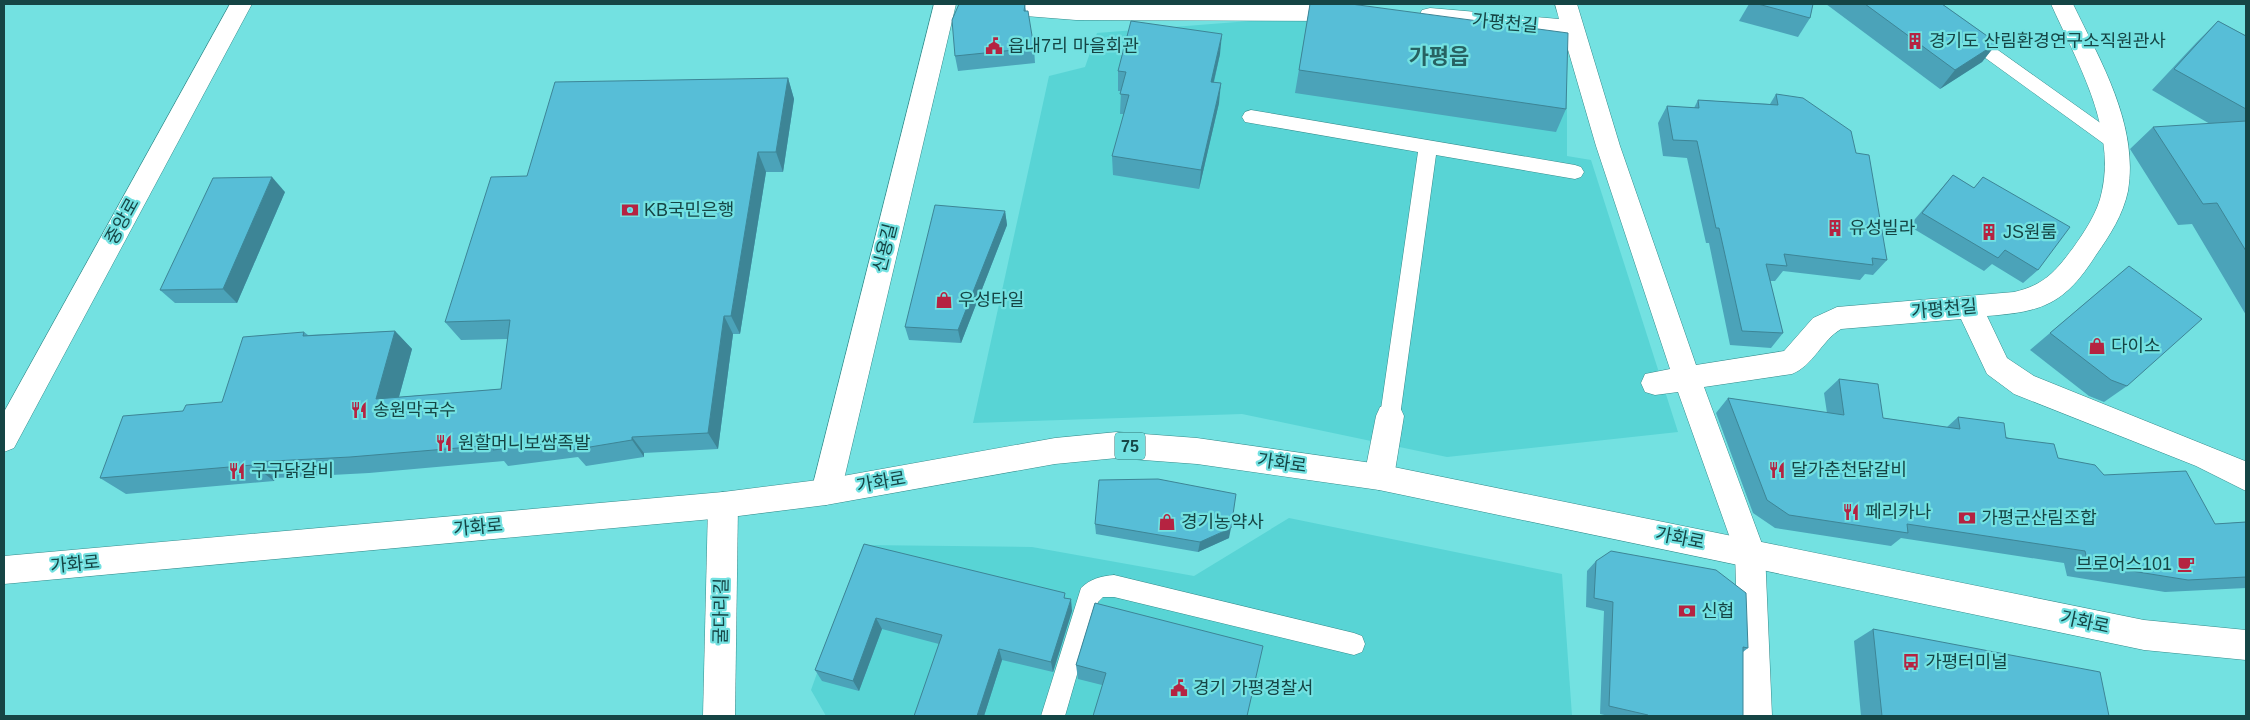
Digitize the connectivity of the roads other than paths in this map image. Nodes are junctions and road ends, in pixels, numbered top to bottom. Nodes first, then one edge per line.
1 (241, 4) edge
2 (945, 4) edge
3 (976, 4) edge
4 (1566, 4) edge
5 (2062, 4) edge
6 (1084, 8) edge
7 (1369, 13) edge
8 (1408, 14) edge
9 (1952, 26) edge
10 (1573, 29) junction
11 (1251, 117) dead end
12 (2117, 144) junction
13 (1428, 147) junction
14 (1575, 172) dead end
15 (1968, 306) junction
16 (1687, 379) junction
17 (1655, 383) dead end
18 (1390, 416) joint
19 (4, 439) edge
20 (1379, 477) junction
21 (2246, 478) edge
22 (826, 492) junction
23 (723, 505) junction
24 (1750, 552) junction
25 (4, 570) edge
26 (1354, 644) dead end
27 (2246, 645) edge
28 (718, 716) edge
29 (1053, 716) edge
30 (1756, 716) edge

1 - 19 street, 중앙로
2 - 22 street, 신용길
3 - 6 street
4 - 10 street
5 - 12 street, 가평천길
6 - 7 street
8 - 10 street, 가평천길
9 - 12 lane
10 - 16 street
11 - 13 lane
12 - 15 street, 가평천길
13 - 14 lane
13 - 18 lane
15 - 16 street, 가평천길
15 - 21 street
16 - 17 street, 가평천길
16 - 24 street
18 - 20 street
20 - 22 street, 가화로 / 75
20 - 24 street, 가화로 / 75
22 - 23 street, 가화로 / 75
23 - 25 street, 가화로 / 75
23 - 28 street, 굴다리길
24 - 27 street, 가화로 / 75
24 - 30 street
26 - 29 lane

